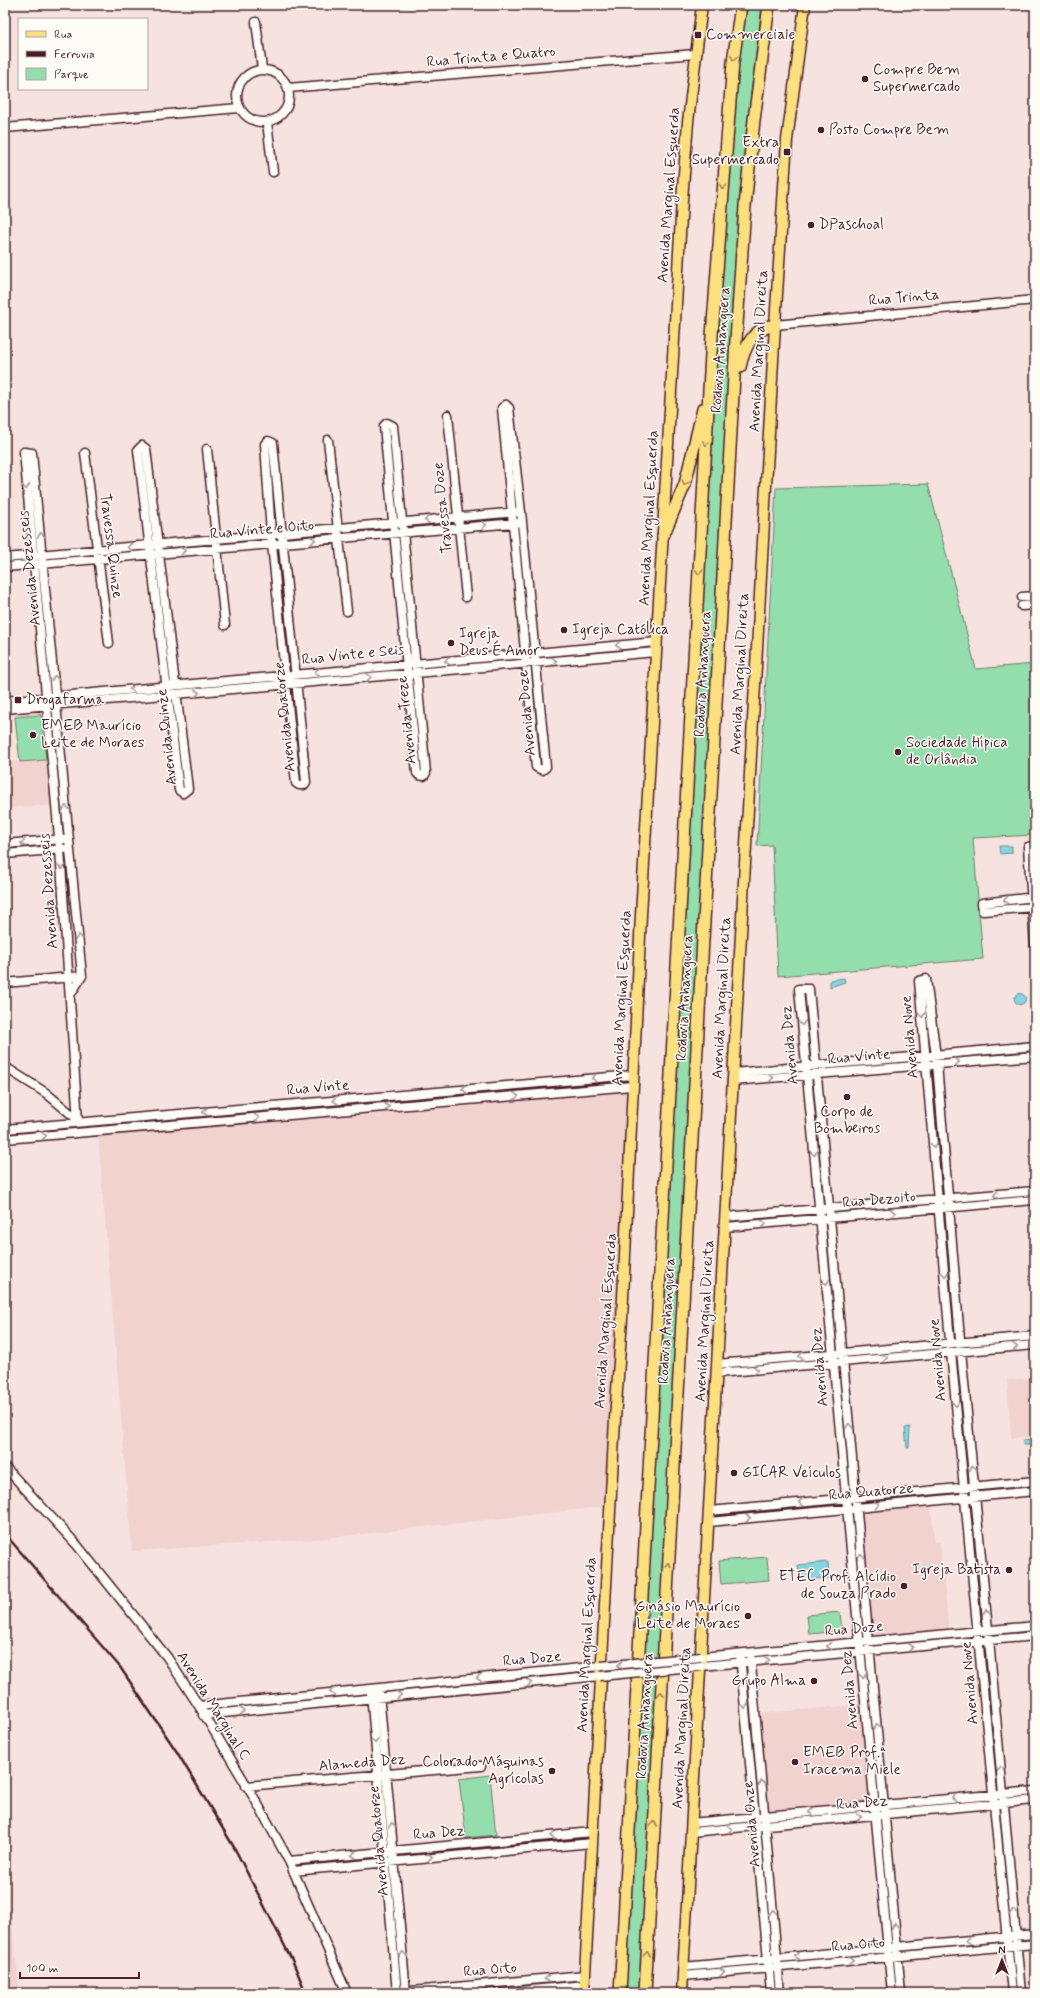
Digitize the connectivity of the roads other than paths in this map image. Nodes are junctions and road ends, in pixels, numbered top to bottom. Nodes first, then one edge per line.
1 (702, 5) edge
2 (741, 5) edge
3 (769, 5) edge
4 (805, 5) edge
5 (256, 22) dead end
6 (695, 54) junction
7 (262, 69) junction
8 (288, 88) junction
9 (239, 108) junction
10 (267, 122) junction
11 (5, 128) edge
12 (273, 172) dead end
13 (1035, 300) edge
14 (775, 325) junction
15 (710, 377) junction
16 (732, 409) junction
17 (448, 415) dead end
18 (328, 440) dead end
19 (207, 449) dead end
20 (85, 453) dead end
21 (521, 512) junction
22 (512, 513) junction
23 (458, 517) junction
24 (522, 522) junction
25 (398, 523) junction
26 (512, 523) junction
27 (459, 527) junction
28 (338, 528) junction
29 (395, 532) junction
30 (404, 532) junction
31 (281, 533) junction
32 (271, 534) junction
33 (663, 536) junction
34 (339, 537) junction
35 (216, 539) junction
36 (282, 542) junction
37 (272, 543) junction
38 (159, 544) junction
39 (148, 545) junction
40 (217, 548) junction
41 (98, 550) junction
42 (160, 553) junction
43 (43, 554) junction
44 (149, 554) junction
45 (32, 555) junction
46 (5, 558) edge
47 (98, 558) junction
48 (44, 563) junction
49 (33, 564) junction
50 (5, 567) edge
51 (1035, 596) edge
52 (466, 597) dead end
53 (1022, 597) dead end
54 (1035, 605) edge
55 (1022, 606) dead end
56 (347, 611) dead end
57 (225, 624) dead end
58 (109, 643) dead end
59 (656, 647) junction
60 (536, 653) junction
61 (525, 654) junction
62 (498, 656) junction
63 (416, 663) junction
64 (536, 663) junction
65 (407, 664) junction
66 (526, 664) junction
67 (498, 666) junction
68 (416, 673) junction
69 (407, 674) junction
70 (285, 675) junction
71 (295, 679) junction
72 (287, 684) junction
73 (176, 685) junction
74 (166, 686) junction
75 (167, 695) junction
76 (177, 695) junction
77 (57, 700) junction
78 (5, 701) edge
79 (46, 701) junction
80 (5, 709) edge
81 (300, 726) junction
82 (291, 727) junction
83 (542, 732) junction
84 (533, 733) junction
85 (69, 838) junction
86 (59, 839) junction
87 (5, 844) edge
88 (1031, 846) edge
89 (70, 848) junction
90 (60, 849) junction
91 (5, 854) edge
92 (1033, 897) edge
93 (1034, 907) edge
94 (1035, 945) edge
95 (69, 976) junction
96 (82, 976) junction
97 (5, 984) edge
98 (70, 995) junction
99 (1035, 1046) edge
100 (936, 1055) junction
101 (926, 1056) junction
102 (1035, 1056) edge
103 (937, 1064) junction
104 (816, 1065) junction
105 (927, 1065) junction
106 (806, 1066) junction
107 (5, 1067) edge
108 (816, 1074) junction
109 (633, 1075) junction
110 (807, 1075) junction
111 (733, 1077) junction
112 (632, 1086) junction
113 (78, 1121) junction
114 (5, 1129) edge
115 (5, 1139) edge
116 (1035, 1191) edge
117 (948, 1199) junction
118 (939, 1200) junction
119 (1035, 1200) edge
120 (829, 1209) junction
121 (944, 1209) junction
122 (818, 1210) junction
123 (830, 1218) junction
124 (820, 1219) junction
125 (725, 1222) junction
126 (1035, 1336) edge
127 (961, 1342) junction
128 (950, 1343) junction
129 (1035, 1345) edge
130 (961, 1351) junction
131 (951, 1352) junction
132 (837, 1353) junction
133 (842, 1362) junction
134 (834, 1363) junction
135 (717, 1369) junction
136 (5, 1467) edge
137 (1035, 1481) edge
138 (975, 1487) junction
139 (965, 1488) junction
140 (1035, 1491) edge
141 (975, 1496) junction
142 (966, 1497) junction
143 (846, 1498) junction
144 (856, 1498) junction
145 (856, 1507) junction
146 (847, 1508) junction
147 (710, 1511) junction
148 (709, 1522) junction
149 (1035, 1626) edge
150 (988, 1631) junction
151 (979, 1632) junction
152 (1035, 1636) edge
153 (990, 1640) junction
154 (980, 1641) junction
155 (870, 1646) junction
156 (860, 1647) junction
157 (740, 1654) junction
158 (750, 1657) junction
159 (701, 1662) junction
160 (741, 1662) junction
161 (601, 1671) junction
162 (375, 1688) junction
163 (375, 1698) junction
164 (199, 1706) junction
165 (203, 1715) junction
166 (481, 1766) dead end
167 (378, 1775) junction
168 (387, 1775) junction
169 (246, 1786) junction
170 (1035, 1791) edge
171 (999, 1794) junction
172 (1035, 1800) edge
173 (999, 1804) junction
174 (884, 1805) junction
175 (875, 1806) junction
176 (885, 1814) junction
177 (876, 1815) junction
178 (765, 1816) junction
179 (756, 1817) junction
180 (757, 1826) junction
181 (766, 1826) junction
182 (691, 1828) junction
183 (592, 1838) junction
184 (394, 1851) junction
185 (385, 1852) junction
186 (395, 1860) junction
187 (289, 1861) junction
188 (385, 1861) junction
189 (294, 1871) junction
190 (1035, 1934) edge
191 (1011, 1936) junction
192 (1035, 1944) edge
193 (897, 1946) junction
194 (1012, 1946) junction
195 (888, 1947) junction
196 (898, 1956) junction
197 (888, 1957) junction
198 (768, 1958) junction
199 (777, 1958) junction
200 (769, 1967) junction
201 (778, 1967) junction
202 (683, 1972) junction
203 (585, 1984) edge
204 (406, 1992) edge
205 (347, 1993) edge
206 (397, 1993) edge
207 (499, 1993) edge
208 (620, 1993) edge
209 (645, 1993) edge
210 (682, 1993) edge
211 (771, 1993) edge
212 (780, 1993) edge
213 (892, 1993) edge
214 (901, 1993) edge
215 (1012, 1993) edge
216 (1021, 1993) edge

1 - 6 main road, Avenida Marginal Esquerda
2 -> 15 highway, Rodovia Anhanguera
3 - 16 highway, Rodovia Anhanguera
4 - 14 main road, Avenida Marginal Direita
5 - 7 street
6 - 8 street, Rua Trinta e Quatro
6 - 33 main road, Avenida Marginal Esquerda
7 - 8 street
7 - 9 street
8 - 10 street
9 - 10 street
9 - 11 street
10 - 12 street
13 - 14 street, Rua Trinta
14 - 16 highway
14 - 111 main road, Avenida Marginal Direita
15 -> 33 highway
15 -> 208 highway, Rodovia Anhanguera
209 -> 16 highway, Rodovia Anhanguera
17 - 23 street, Travessa Doze
18 - 28 street
19 - 35 street
20 - 41 street, Travessa Quinze
21 - 22 street, Rua Vinte e Oito
21 - 22 street, Avenida Doze
21 - 24 street, Avenida Doze
22 - 23 street, Rua Vinte e Oito
22 - 26 street, Avenida Doze
23 -> 25 street, Rua Vinte e Oito
23 - 27 street, Travessa Doze
24 - 26 street, Rua Vinte e Oito
24 - 60 street, Avenida Doze
25 - 25 street, Avenida Treze
25 - 28 street, Rua Vinte e Oito
25 - 29 street, Avenida Treze
25 - 30 street, Avenida Treze
27 -> 26 street, Rua Vinte e Oito
26 - 61 street, Avenida Doze
27 - 30 street, Rua Vinte e Oito
27 - 52 street, Travessa Doze
28 - 31 street, Rua Vinte e Oito
28 - 34 street
29 - 30 street, Rua Vinte e Oito
29 - 34 street, Rua Vinte e Oito
29 - 65 street, Avenida Treze
30 - 63 street, Avenida Treze
31 - 32 street, Rua Vinte e Oito
31 - 32 street, Avenida Quatorze
31 - 36 street, Avenida Quatorze
32 - 35 street, Rua Vinte e Oito
32 - 37 street, Avenida Quatorze
33 - 59 main road, Avenida Marginal Esquerda
36 -> 34 street, Rua Vinte e Oito
34 - 56 street
35 - 38 street, Rua Vinte e Oito
35 - 40 street
36 - 37 street, Rua Vinte e Oito
36 - 71 street, Avenida Quatorze
37 - 40 street, Rua Vinte e Oito
37 - 70 street, Avenida Quatorze
38 - 39 street, Rua Vinte e Oito
38 - 39 street, Avenida Quinze
38 - 42 street, Avenida Quinze
39 -> 41 street, Rua Vinte e Oito
39 - 44 street, Avenida Quinze
42 -> 40 street, Rua Vinte e Oito
40 - 57 street
41 - 43 street, Rua Vinte e Oito
41 - 47 street, Travessa Quinze
42 - 44 street, Rua Vinte e Oito
42 - 73 street, Avenida Quinze
43 - 45 street, Rua Vinte e Oito
43 -> 45 street, Avenida Dezesseis
43 - 48 street, Avenida Dezesseis
44 - 47 street, Rua Vinte e Oito
44 - 74 street, Avenida Quinze
45 - 46 street, Rua Vinte e Oito
45 - 49 street, Avenida Dezesseis
47 - 48 street, Rua Vinte e Oito
47 - 58 street, Travessa Quinze
48 - 49 street, Rua Vinte e Oito
77 -> 48 street, Avenida Dezesseis
49 - 50 street, Rua Vinte e Oito
49 - 79 street, Avenida Dezesseis
51 - 53 street
54 - 55 street
59 -> 60 street, Rua Vinte e Seis
64 -> 59 street, Rua Vinte e Seis
59 - 109 main road, Avenida Marginal Esquerda
60 - 61 street, Rua Vinte e Seis
60 - 64 street, Avenida Doze
61 - 62 street, Rua Vinte e Seis
61 - 66 street, Avenida Doze
62 -> 63 street, Rua Vinte e Seis
62 - 67 street
63 - 65 street, Rua Vinte e Seis
63 - 68 street, Avenida Treze
64 - 66 street, Rua Vinte e Seis
64 - 83 street, Avenida Doze
65 - 69 street, Avenida Treze
65 -> 71 street, Rua Vinte e Seis
66 - 67 street, Rua Vinte e Seis
66 - 84 street, Avenida Doze
67 - 68 street, Rua Vinte e Seis
68 - 69 street, Rua Vinte e Seis
68 - 69 street, Avenida Treze
71 -> 69 street, Rua Vinte e Seis
70 - 71 street, Rua Vinte e Seis
70 - 72 street, Avenida Quatorze
70 - 73 street, Rua Vinte e Seis
71 - 72 street, Rua Vinte e Seis
71 - 81 street, Avenida Quatorze
76 -> 72 street, Rua Vinte e Seis
72 - 82 street, Avenida Quatorze
73 - 74 street, Rua Vinte e Seis
73 - 76 street, Avenida Quinze
74 - 75 street, Avenida Quinze
74 -> 77 street, Rua Vinte e Seis
75 - 76 street, Rua Vinte e Seis
75 - 76 street, Avenida Quinze
75 - 77 street, Rua Vinte e Seis
77 - 79 street, Rua Vinte e Seis
85 -> 77 street, Avenida Dezesseis
78 - 79 street, Rua Vinte e Seis
79 - 80 street, Rua Vinte e Seis
79 - 86 street, Avenida Dezesseis
81 - 82 street
81 - 82 street, Avenida Quatorze
83 - 84 street
83 - 84 street, Avenida Doze
85 - 86 street
85 - 89 street, Avenida Dezesseis
86 -> 87 street
86 - 90 street, Avenida Dezesseis
88 - 92 street
89 - 90 street
96 -> 89 street, Avenida Dezesseis
90 - 91 street
90 -> 95 street, Avenida Dezesseis
92 - 93 street
92 -> 93 street
93 - 94 street
95 - 96 street
95 - 97 street
95 - 98 street, Avenida Dezesseis
96 - 98 street
98 - 113 street, Avenida Dezesseis
99 - 100 street, Rua Vinte
100 - 101 street, Rua Vinte
100 -> 101 street, Avenida Nove
100 - 103 street, Avenida Nove
101 - 104 street, Rua Vinte
101 - 105 street, Avenida Nove
103 -> 102 street, Rua Vinte
103 - 105 street, Rua Vinte
103 - 117 street, Avenida Nove
104 - 106 street, Rua Vinte
104 -> 106 street, Avenida Dez
104 - 108 street, Avenida Dez
105 - 108 street, Rua Vinte
105 -> 118 street, Avenida Nove
106 - 110 street, Avenida Dez
106 - 111 street, Rua Vinte
107 - 113 street
108 - 110 street, Rua Vinte
108 - 120 street, Avenida Dez
109 - 112 main road, Avenida Marginal Esquerda
109 -> 113 street, Rua Vinte
111 -> 110 street, Rua Vinte
110 -> 122 street, Avenida Dez
111 - 125 main road, Avenida Marginal Direita
115 -> 112 street, Rua Vinte
112 - 161 main road, Avenida Marginal Esquerda
113 - 114 street, Rua Vinte
116 -> 117 street, Rua Dezoito
117 - 118 street, Rua Dezoito
117 - 121 street, Avenida Nove
118 - 120 street, Rua Dezoito
118 - 121 street, Avenida Nove
119 - 121 street, Rua Dezoito
120 - 122 street, Rua Dezoito
120 - 123 street, Avenida Dez
123 -> 121 street, Rua Dezoito
121 - 127 street, Avenida Nove
121 -> 128 street, Avenida Nove
122 - 124 street, Avenida Dez
122 - 125 street, Rua Dezoito
123 - 124 street, Rua Dezoito
123 - 132 street, Avenida Dez
125 -> 124 street, Rua Dezoito
124 -> 132 street, Avenida Dez
125 - 135 main road, Avenida Marginal Direita
126 - 127 street
127 - 128 street
127 - 130 street, Avenida Nove
128 - 131 street, Avenida Nove
128 - 132 street
130 -> 129 street
130 - 131 street
138 -> 130 street, Avenida Nove
133 -> 131 street
131 -> 139 street, Avenida Nove
132 - 133 street, Avenida Dez
132 - 134 street, Avenida Dez
132 -> 135 street
133 - 134 street
144 -> 133 street, Avenida Dez
135 -> 134 street
134 - 143 street, Avenida Dez
135 - 147 main road, Avenida Marginal Direita
136 - 164 street, Avenida Marginal C
137 - 138 street, Rua Quatorze
138 - 139 street, Rua Quatorze
138 - 141 street, Avenida Nove
139 - 142 street, Avenida Nove
139 - 144 street, Rua Quatorze
140 - 141 street, Rua Quatorze
141 - 142 street, Rua Quatorze
150 -> 141 street, Avenida Nove
145 -> 142 street, Rua Quatorze
142 - 151 street, Avenida Nove
143 - 144 street, Rua Quatorze
143 - 146 street, Avenida Dez
143 -> 147 street, Rua Quatorze
144 - 145 street, Avenida Dez
145 - 146 street, Rua Quatorze
155 -> 145 street, Avenida Dez
148 -> 146 street, Rua Quatorze
146 - 156 street, Avenida Dez
147 - 148 main road, Avenida Marginal Direita
148 - 159 main road, Avenida Marginal Direita
149 - 150 street, Rua Doze
150 - 151 street, Rua Doze
150 - 153 street, Avenida Nove
151 - 154 street, Avenida Nove
151 - 155 street, Rua Doze
152 - 153 street, Rua Doze
153 - 154 street, Rua Doze
171 -> 153 street, Avenida Nove
155 -> 154 street, Rua Doze
154 - 171 street, Avenida Nove
155 - 156 street, Rua Doze
174 -> 155 street, Avenida Dez
156 - 158 street, Rua Doze
156 -> 175 street, Avenida Dez
157 - 158 street, Rua Doze
157 - 159 street, Rua Doze
157 - 160 street, Avenida Onze
158 - 160 street, Rua Doze
178 -> 158 street, Avenida Onze
159 - 160 street, Rua Doze
159 - 161 street, Rua Doze, bridge
159 - 182 main road, Avenida Marginal Direita
160 -> 179 street, Avenida Onze
161 -> 162 street, Rua Doze
163 -> 161 street, Rua Doze
161 - 183 main road, Avenida Marginal Esquerda
162 - 163 street, Avenida Quatorze
162 -> 164 street, Rua Doze
165 -> 163 street, Rua Doze
163 -> 167 street, Avenida Quatorze
163 - 168 street, Avenida Quatorze
164 - 165 street, Avenida Marginal C
165 - 169 street, Avenida Marginal C
166 - 168 street, Alameda Dez
167 - 168 street, Alameda Dez
167 - 169 street, Alameda Dez
167 - 185 street, Avenida Quatorze
184 -> 168 street, Avenida Quatorze
169 - 187 street, Avenida Marginal C
170 - 171 street, Rua Dez
171 - 173 street, Avenida Nove
171 -> 174 street, Rua Dez
172 - 173 street, Rua Dez
173 - 176 street, Rua Dez
173 - 191 street, Avenida Nove
174 - 175 street, Rua Dez
174 - 176 street, Avenida Dez
175 - 177 street, Avenida Dez
175 -> 178 street, Rua Dez
176 - 177 street, Rua Dez
193 -> 176 street, Avenida Dez
181 -> 177 street, Rua Dez
177 - 195 street, Avenida Dez
178 - 179 street, Rua Dez
178 - 181 street, Avenida Onze
179 - 180 street, Avenida Onze
179 - 182 street, Rua Dez
180 - 181 street, Rua Dez
182 -> 180 street, Rua Dez
180 - 198 street, Avenida Onze
199 -> 181 street, Avenida Onze
182 - 202 main road, Avenida Marginal Direita
183 -> 184 street, Rua Dez
186 -> 183 street, Rua Dez
183 - 203 main road, Avenida Marginal Esquerda
184 - 185 street, Rua Dez
184 - 186 street, Avenida Quatorze
185 -> 187 street, Rua Dez
185 - 188 street, Avenida Quatorze
186 - 188 street, Rua Dez
204 -> 186 street, Avenida Quatorze
187 - 189 street, Avenida Marginal C
188 - 189 street, Rua Dez
188 - 206 street, Avenida Quatorze
189 - 205 street, Avenida Marginal C
190 - 191 street, Rua Oito
191 -> 193 street, Rua Oito
191 - 194 street, Avenida Nove
192 - 194 street, Rua Oito
193 - 195 street, Rua Oito
193 - 196 street, Avenida Dez
194 - 196 street, Rua Oito
194 - 215 street, Avenida Nove
194 - 216 street, Avenida Nove
195 - 197 street, Avenida Dez
195 -> 199 street, Rua Oito
196 - 197 street, Rua Oito
196 - 214 street, Avenida Dez
201 -> 197 street, Rua Oito
197 - 213 street, Avenida Dez
198 - 199 street, Rua Oito
198 - 200 street, Avenida Onze
198 - 202 street, Rua Oito
199 - 201 street, Avenida Onze
200 - 201 street, Rua Oito
202 -> 200 street, Rua Oito
200 - 211 street, Avenida Onze
201 - 212 street, Avenida Onze
202 - 210 main road, Avenida Marginal Direita
203 -> 204 street, Rua Oito
203 - 207 street, Rua Oito
204 - 206 street, Rua Oito

